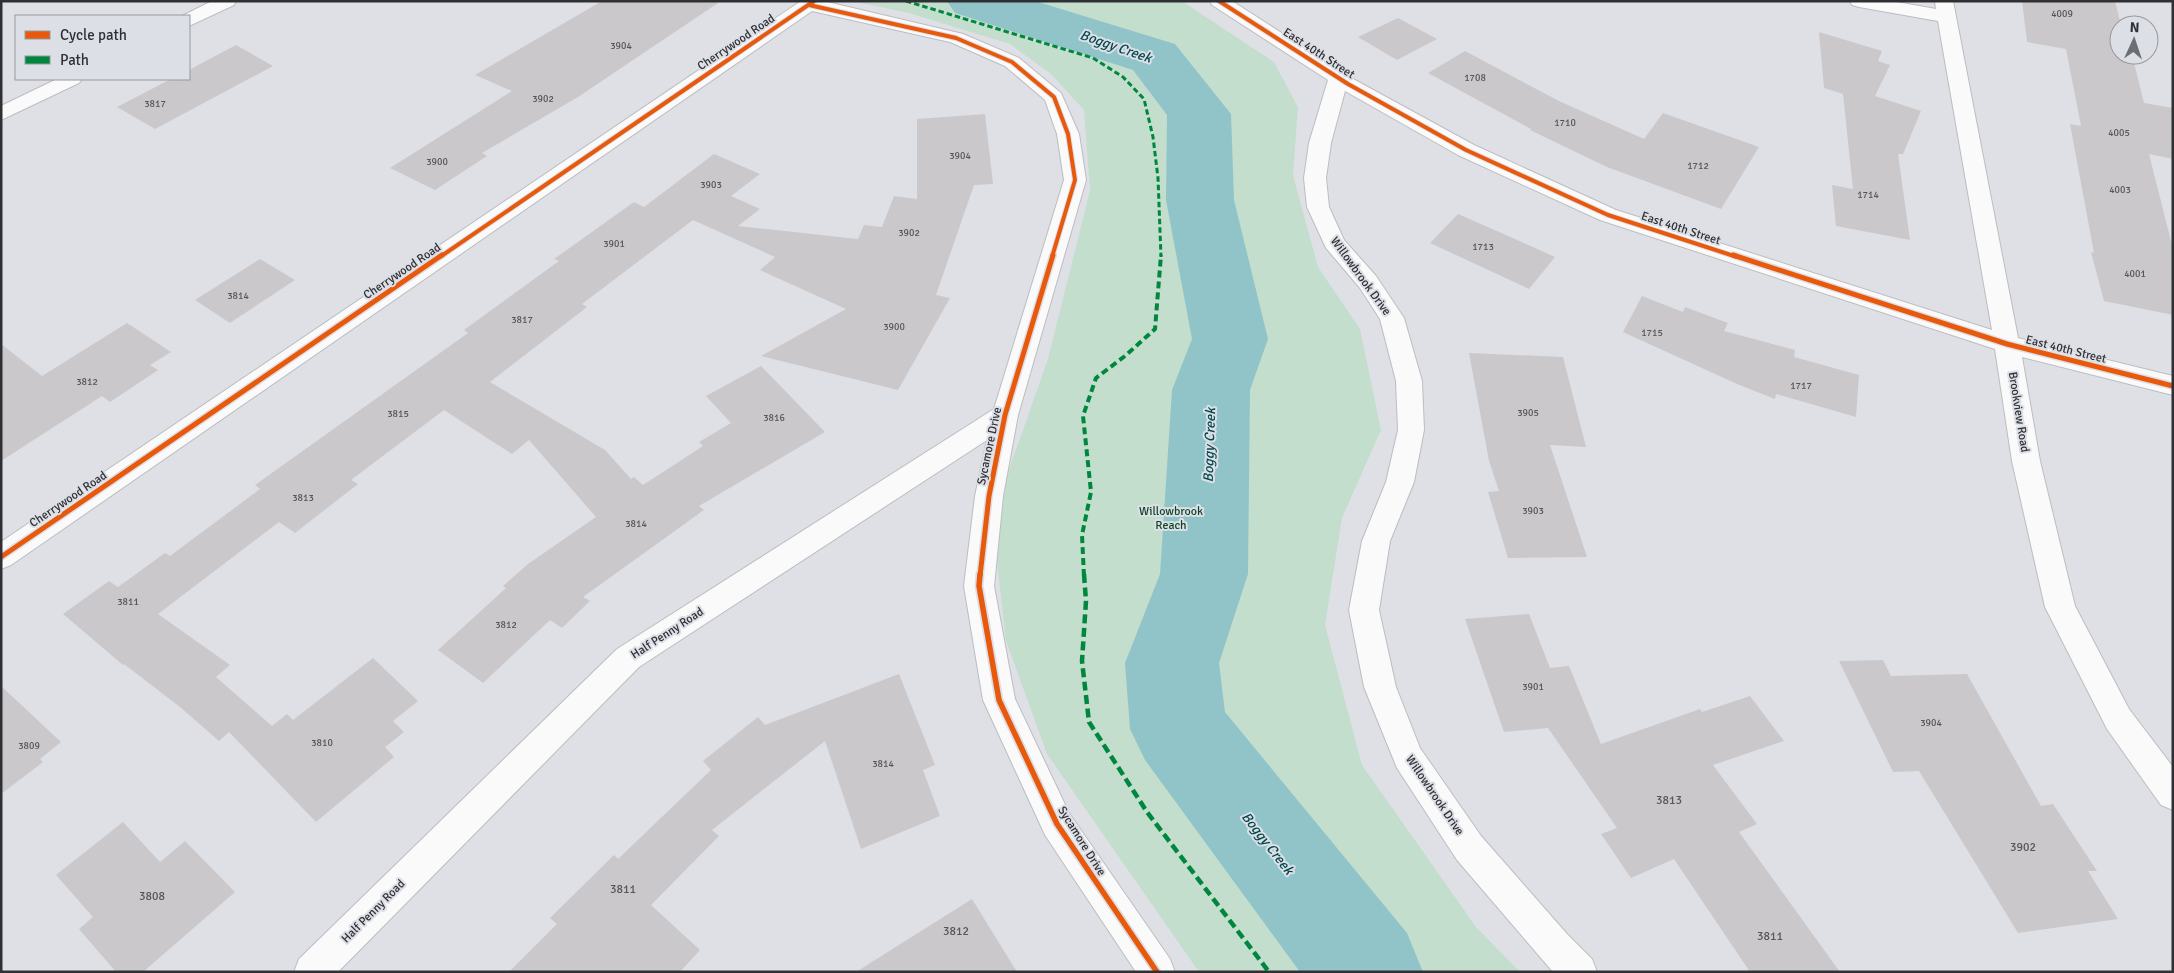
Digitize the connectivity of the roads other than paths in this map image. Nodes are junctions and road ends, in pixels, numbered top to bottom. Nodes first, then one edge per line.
1 (227, 1) edge
2 (1219, 1) edge
3 (1859, 1) edge
4 (811, 3) edge
5 (1945, 9) edge
6 (190, 20) edge
7 (1338, 78) junction
8 (70, 80) edge
9 (1, 114) edge
10 (2007, 344) junction
11 (2173, 386) edge
12 (1005, 416) junction
13 (1, 557) edge
14 (2173, 794) edge
15 (312, 972) edge
16 (1158, 972) edge
17 (1579, 972) edge

1 - 6 street
2 - 7 street, East 40th Street
3 - 5 street
4 - 12 street, Sycamore Drive
4 - 13 street, Cherrywood Road
5 - 10 street, Brookview Road
7 - 10 street, East 40th Street
7 - 17 street, Willowbrook Drive
8 - 9 street
10 - 11 street, East 40th Street
10 - 14 street, Brookview Road
12 - 15 street, Half Penny Road
12 - 16 street, Sycamore Drive

